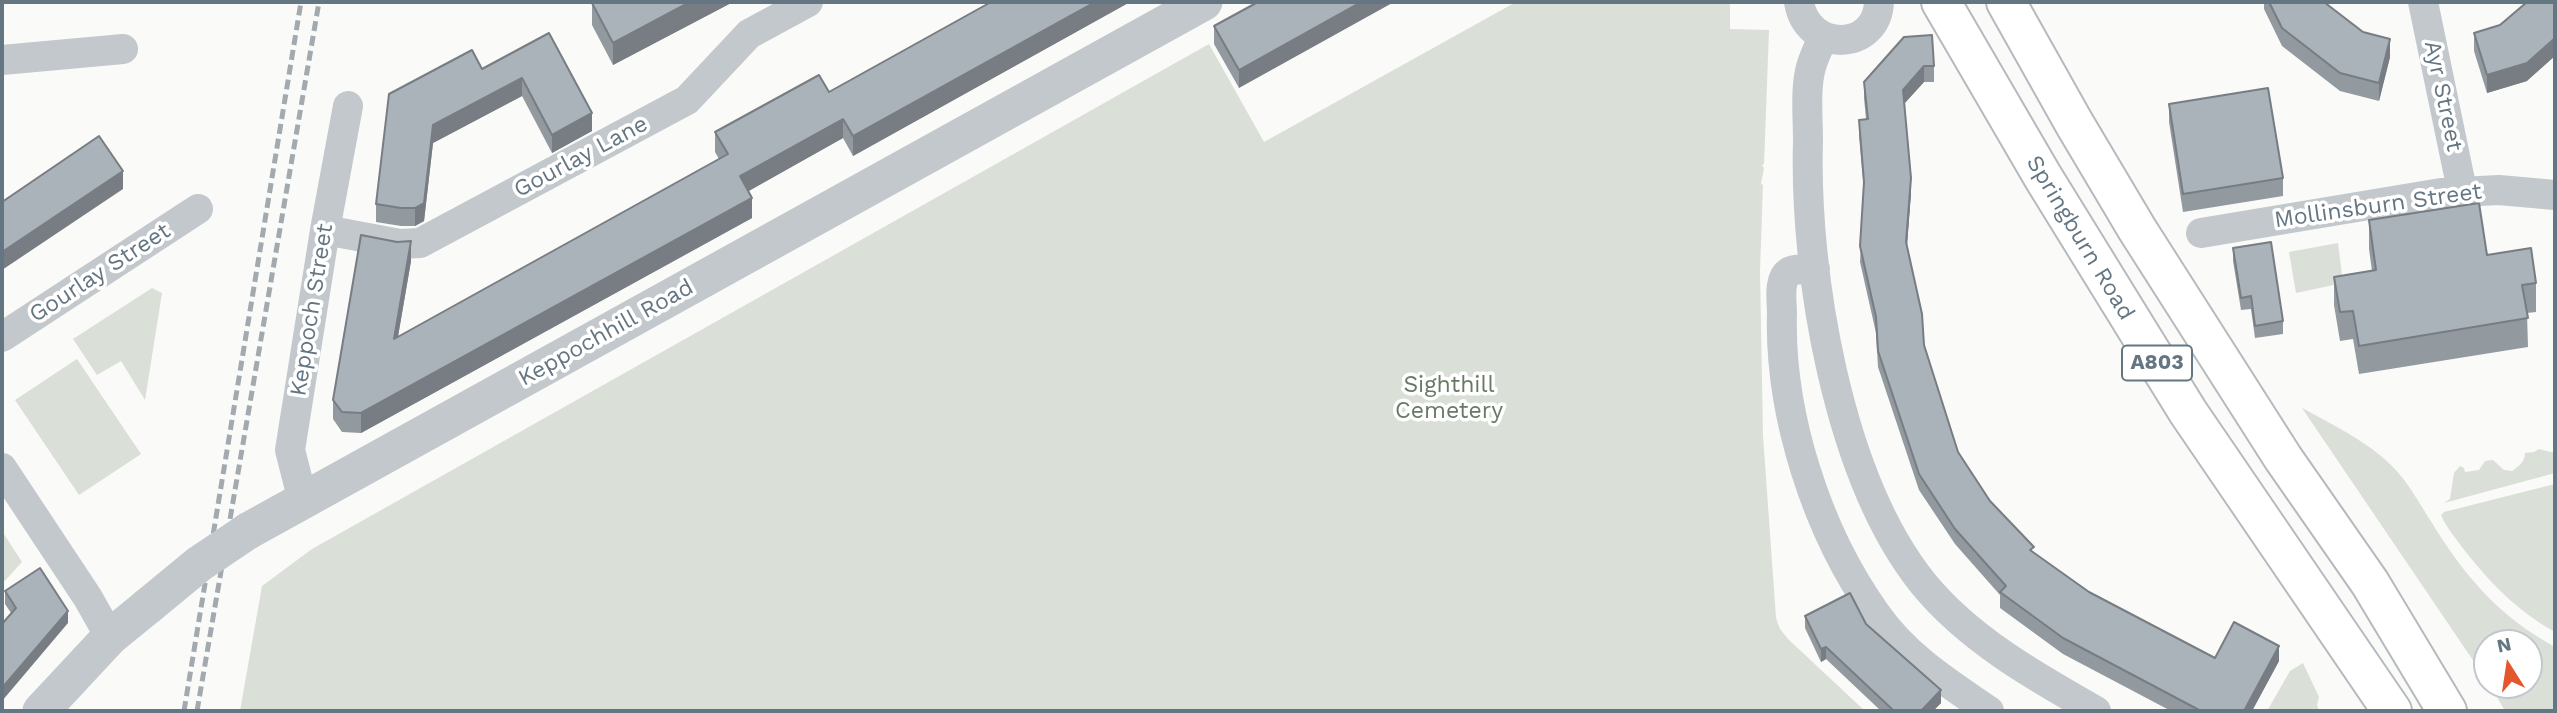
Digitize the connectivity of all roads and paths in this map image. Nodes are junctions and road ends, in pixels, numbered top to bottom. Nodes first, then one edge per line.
1 (808, 2) edge
2 (1204, 2) edge
3 (1799, 2) edge
4 (1879, 2) edge
5 (1941, 2) edge
6 (2006, 2) edge
7 (2423, 2) edge
8 (1823, 37) junction
9 (123, 49) dead end
10 (2, 60) edge
11 (347, 112) dead end
12 (2462, 190) junction
13 (2555, 195) edge
14 (198, 209) dead end
15 (325, 230) junction
16 (2201, 233) dead end
17 (1815, 269) junction
18 (2, 337) edge
19 (2, 468) edge
20 (303, 502) junction
21 (110, 637) junction
22 (41, 711) edge
23 (1989, 711) edge
24 (2096, 711) edge
25 (2392, 711) edge
26 (2447, 711) edge

1 - 15 street, Gourlay Lane
2 - 20 street, Keppochhill Road
3 - 8 street
4 - 8 street
5 - 25 main road, Springburn Road / A803
6 - 26 main road, A803
7 - 12 street, Ayr Street
8 - 17 street
9 - 10 street
11 - 15 street, Keppoch Street
12 - 13 street, Mollinsburn Street
12 - 16 street, Mollinsburn Street
14 - 18 street, Gourlay Street
15 - 20 street, Keppoch Street
17 - 23 street
17 - 24 street
19 - 21 street
20 - 21 street, Keppochhill Road, bridge
21 - 22 street, Keppochhill Road

